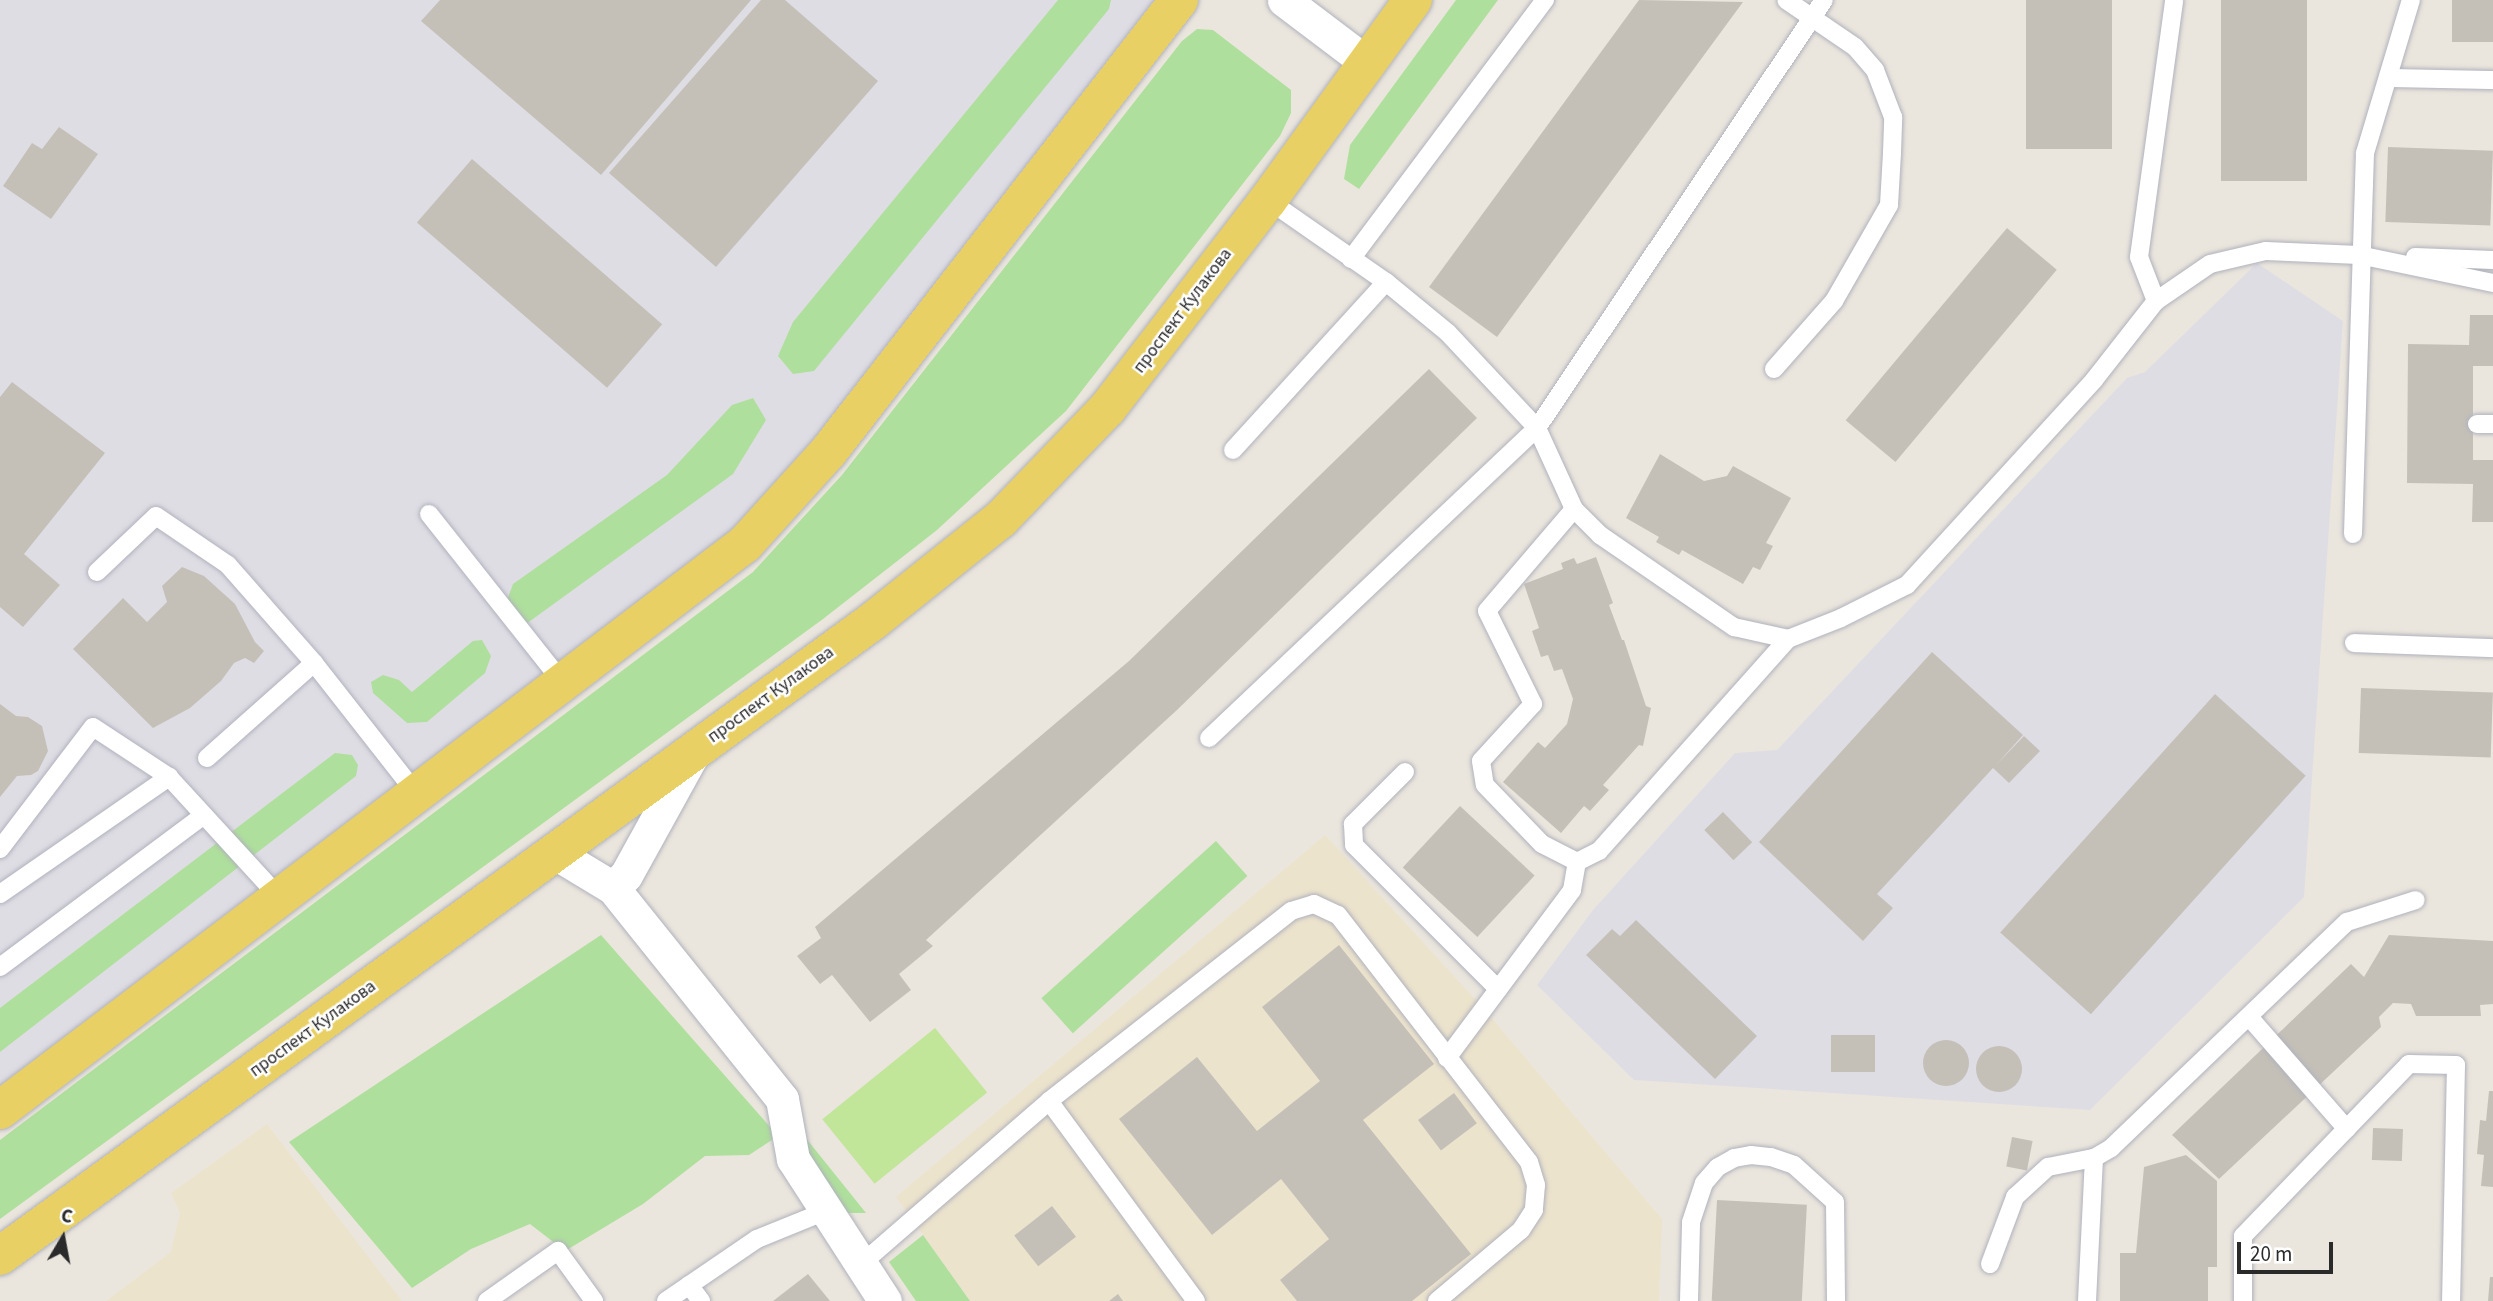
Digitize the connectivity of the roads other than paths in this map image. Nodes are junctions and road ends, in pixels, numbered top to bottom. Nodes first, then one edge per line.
1 (1179, 0) edge
2 (1284, 0) edge
3 (1413, 0) edge
4 (1545, 0) edge
5 (1786, 0) edge
6 (1824, 0) edge
7 (2174, 0) edge
8 (2412, 0) edge
9 (1812, 17) junction
10 (1366, 62) junction
11 (2388, 78) junction
12 (2493, 80) edge
13 (1268, 200) junction
14 (2359, 255) junction
15 (1352, 259) junction
16 (2493, 260) edge
17 (1386, 282) junction
18 (2493, 283) edge
19 (2156, 301) junction
20 (1774, 369) dead end
21 (1537, 428) junction
22 (1233, 450) dead end
23 (1574, 509) junction
24 (429, 514) dead end
25 (2353, 534) dead end
26 (97, 572) dead end
27 (1787, 639) junction
28 (2354, 643) dead end
29 (2493, 648) edge
30 (314, 663) junction
31 (562, 682) junction
32 (1209, 738) dead end
33 (695, 751) junction
34 (207, 758) dead end
35 (1405, 772) dead end
36 (169, 777) junction
37 (416, 793) junction
38 (204, 815) junction
39 (0, 849) edge
40 (555, 853) junction
41 (1577, 862) junction
42 (613, 888) junction
43 (0, 894) edge
44 (279, 897) junction
45 (2416, 900) dead end
46 (0, 967) edge
47 (1498, 989) junction
48 (2250, 1018) junction
49 (1447, 1058) junction
50 (1049, 1101) junction
51 (0, 1110) edge
52 (2347, 1129) junction
53 (2094, 1158) junction
54 (826, 1211) junction
55 (0, 1256) edge
56 (1990, 1264) dead end
57 (860, 1265) junction
58 (689, 1285) junction
59 (487, 1301) edge
60 (594, 1301) edge
61 (666, 1301) edge
62 (701, 1301) edge
63 (885, 1301) edge
64 (1196, 1301) edge
65 (1437, 1301) edge
66 (1689, 1301) edge
67 (1836, 1301) edge
68 (2087, 1301) edge
69 (2243, 1301) edge
70 (2451, 1301) edge

1 - 31 main road
2 - 10 street
3 - 10 main road, проспект Кулакова
4 - 15 lane
5 - 9 lane
6 - 9 lane
7 - 19 lane
8 - 11 lane
9 - 20 lane
9 - 21 lane
10 - 13 main road, проспект Кулакова
11 - 12 lane
11 - 14 lane
13 - 15 lane
13 - 33 main road, проспект Кулакова
14 - 16 lane
14 - 18 lane
14 - 19 lane
14 - 25 lane
15 - 17 lane
17 - 21 lane
17 - 22 lane
19 - 27 lane
21 - 23 lane
21 - 32 lane
23 - 27 lane
23 - 41 lane
24 - 31 lane
26 - 30 lane
27 - 41 lane
28 - 29 lane
30 - 34 lane
30 - 37 lane
31 - 37 main road
33 - 40 main road, проспект Кулакова
33 - 42 street
35 - 47 lane
36 - 38 lane
36 - 39 lane
36 - 43 lane
37 - 44 main road
38 - 44 lane
38 - 46 lane
40 - 42 street
40 - 55 main road, проспект Кулакова
41 - 47 lane
42 - 54 street
44 - 51 main road
45 - 48 lane
47 - 49 lane
48 - 52 lane
48 - 53 lane
49 - 50 lane
49 - 65 lane
50 - 57 lane
50 - 64 lane
52 - 69 lane
52 - 70 lane
53 - 56 lane
53 - 68 lane
54 - 57 street
54 - 58 lane
57 - 63 street
58 - 61 lane
58 - 62 lane
59 - 60 lane
66 - 67 lane

